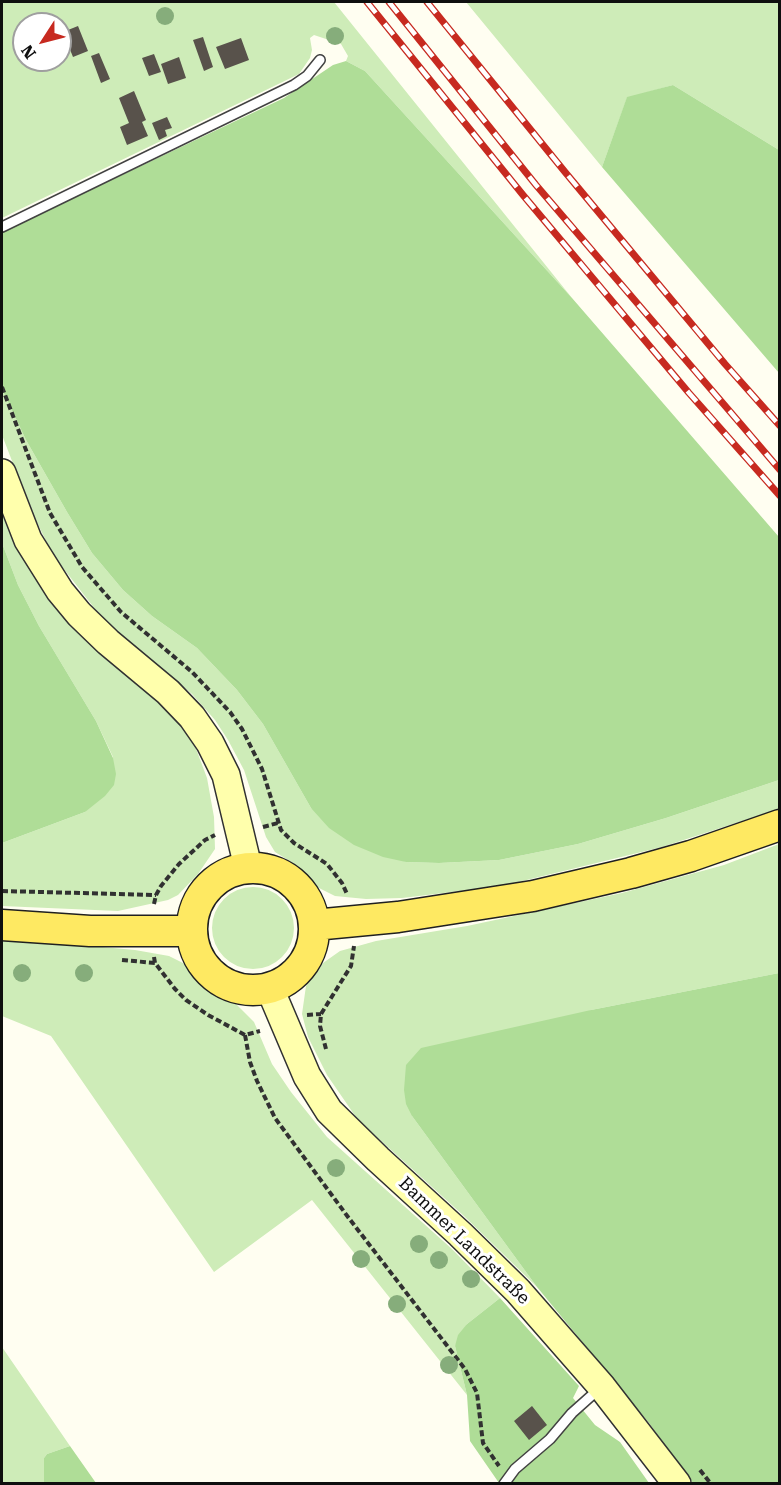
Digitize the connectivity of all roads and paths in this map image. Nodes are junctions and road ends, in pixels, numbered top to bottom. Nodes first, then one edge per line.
1 (320, 60) dead end
2 (2, 227) edge
3 (2, 387) edge
4 (2, 473) edge
5 (278, 823) junction
6 (780, 825) edge
7 (262, 827) dead end
8 (220, 834) dead end
9 (248, 867) junction
10 (2, 891) edge
11 (156, 895) junction
12 (348, 900) dead end
13 (154, 908) dead end
14 (2, 925) edge
15 (314, 925) junction
16 (191, 931) junction
17 (354, 945) dead end
18 (154, 963) dead end
19 (270, 988) junction
20 (303, 1016) dead end
21 (263, 1030) dead end
22 (245, 1035) junction
23 (602, 1387) junction
24 (506, 1481) edge
25 (676, 1484) edge

1 - 2 lane
3 - 5 path
4 - 9 main road
5 - 7 path
5 - 12 path
6 - 15 main road
8 - 11 path
9 - 15 main road
9 - 16 main road
10 - 11 path
11 - 13 path
14 - 16 main road
15 - 19 main road
16 - 19 main road
17 - 20 path
18 - 22 path
19 - 23 main road, Bammer Landstraße
21 - 22 path
22 - 24 path
23 - 24 lane
23 - 25 main road, Bammer Landstraße

